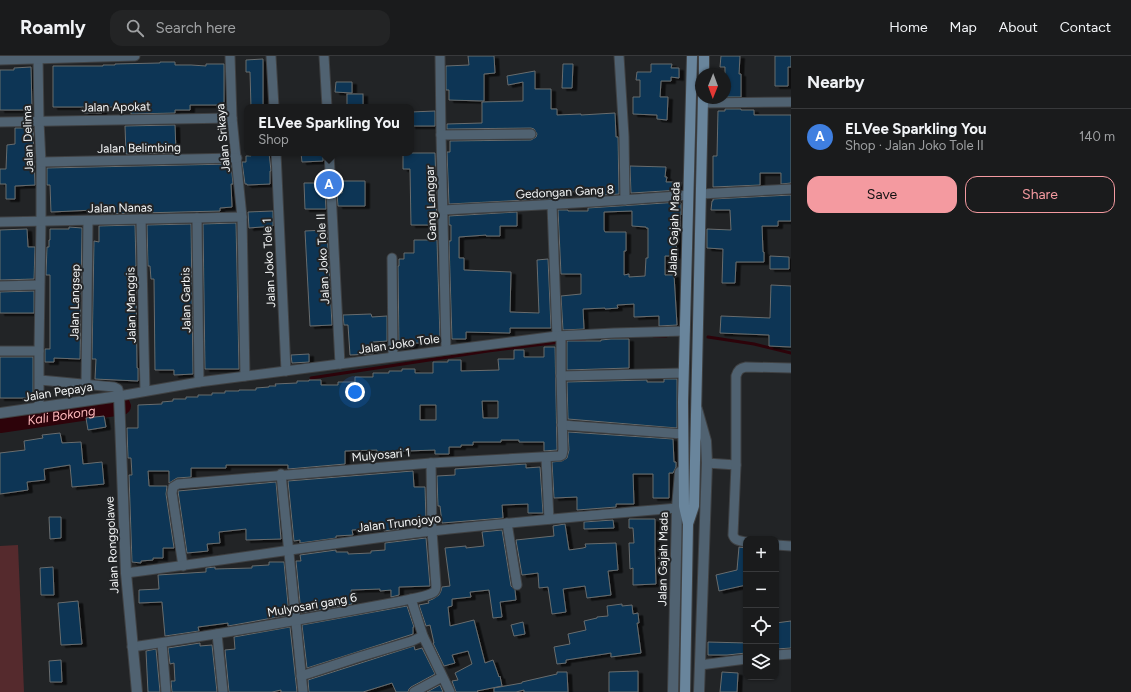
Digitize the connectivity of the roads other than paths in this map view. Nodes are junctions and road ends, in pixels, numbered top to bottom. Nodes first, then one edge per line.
1 (135, 56) edge
2 (230, 56) edge
3 (271, 56) edge
4 (324, 56) edge
5 (440, 56) edge
6 (619, 56) edge
7 (692, 56) edge
8 (704, 56) edge
9 (38, 57) edge
10 (0, 60) edge
11 (704, 68) edge
12 (731, 101) edge
13 (791, 102) edge
14 (274, 104) edge
15 (327, 104) edge
16 (703, 104) edge
17 (232, 118) junction
18 (39, 121) junction
19 (0, 122) edge
20 (531, 134) dead end
21 (441, 135) junction
22 (276, 156) edge
23 (329, 156) edge
24 (237, 158) junction
25 (41, 162) junction
26 (791, 189) edge
27 (701, 194) junction
28 (688, 195) junction
29 (625, 200) junction
30 (552, 205) junction
31 (444, 210) junction
32 (242, 217) junction
33 (196, 218) junction
34 (141, 219) junction
35 (41, 221) junction
36 (88, 221) junction
37 (0, 222) edge
38 (392, 258) dead end
39 (39, 285) junction
40 (0, 286) edge
41 (685, 331) junction
42 (560, 339) junction
43 (446, 349) junction
44 (0, 351) edge
45 (39, 351) junction
46 (393, 356) junction
47 (340, 364) junction
48 (791, 368) edge
49 (286, 371) junction
50 (683, 373) junction
51 (245, 376) junction
52 (561, 376) junction
53 (40, 380) junction
54 (199, 382) junction
55 (86, 384) junction
56 (145, 391) junction
57 (119, 402) junction
58 (683, 402) junction
59 (696, 405) junction
60 (39, 408) junction
61 (0, 413) edge
62 (562, 425) junction
63 (683, 434) junction
64 (546, 458) junction
65 (431, 463) junction
66 (706, 463) junction
67 (736, 465) junction
68 (281, 474) junction
69 (677, 508) junction
70 (549, 518) junction
71 (507, 523) junction
72 (688, 524) junction
73 (432, 531) junction
74 (743, 541) edge
75 (779, 545) edge
76 (791, 546) edge
77 (288, 550) junction
78 (183, 566) junction
79 (126, 573) junction
80 (517, 585) dead end
81 (411, 599) junction
82 (296, 620) junction
83 (217, 634) junction
84 (423, 636) junction
85 (162, 642) junction
86 (132, 647) junction
87 (791, 654) edge
88 (779, 655) edge
89 (743, 659) edge
90 (700, 665) junction
91 (301, 676) junction
92 (442, 677) junction
93 (136, 692) edge
94 (166, 692) edge
95 (224, 692) edge
96 (303, 692) edge
97 (414, 692) edge
98 (450, 692) edge
99 (673, 692) edge
100 (685, 692) edge
101 (699, 692) edge

1 - 9 street
2 - 17 street, Jalan Srikaya
3 - 14 street
4 - 15 street
5 - 21 street, Gang Langgar
6 - 29 street
7 - 28 main road, Jalan Gajah Mada
8 - 11 main road
9 - 10 street
9 - 18 street, Jalan Delima
12 - 13 street
16 - 27 main road, Jalan Gajah Mada
17 - 18 street, Jalan Apokat
17 - 24 street, Jalan Srikaya
18 - 19 street, Jalan Apokat
18 - 25 street, Jalan Delima
20 - 21 street
21 - 31 street, Gang Langgar
22 - 49 street, Jalan Joko Tole 1
23 - 47 street, Jalan Joko Tole II
24 - 25 street, Jalan Belimbing
24 - 32 street, Jalan Srikaya
25 - 35 street, Jalan Delima
26 - 27 street
27 - 59 main road, Jalan Gajah Mada
28 - 29 street, Gedongan Gang 8
28 - 41 main road, Jalan Gajah Mada
29 - 30 street, Gedongan Gang 8
30 - 31 street, Gedongan Gang 8
30 - 42 street, Mulyosari 1
31 - 43 street, Gang Langgar
32 - 33 street, Jalan Nanas
32 - 51 street, Jalan Srikaya
33 - 34 street, Jalan Nanas
33 - 54 street, Jalan Garbis
34 - 36 street, Jalan Nanas
34 - 56 street, Jalan Manggis
35 - 36 street, Jalan Nanas
35 - 37 street, Jalan Nanas
35 - 39 street, Jalan Delima
36 - 55 street, Jalan Langsep
38 - 46 street
39 - 40 street
39 - 45 street, Jalan Delima
41 - 42 street, Jalan Joko Tole
41 - 50 main road, Jalan Gajah Mada
42 - 43 street, Jalan Joko Tole
42 - 52 street, Mulyosari 1
43 - 46 street, Jalan Joko Tole
44 - 45 street
45 - 53 street, Jalan Delima
46 - 47 street, Jalan Joko Tole
47 - 49 street, Jalan Joko Tole
48 - 67 street
49 - 51 street, Jalan Joko Tole
50 - 52 street
50 - 58 main road, Jalan Gajah Mada
51 - 54 street, Jalan Joko Tole
52 - 62 street, Mulyosari 1
53 - 55 street
53 - 60 street, Jalan Delima
54 - 56 street, Jalan Joko Tole
55 - 57 street
56 - 57 street, Jalan Joko Tole
57 - 60 street, Jalan Pepaya
57 - 79 street, Jalan Ronggolawe
58 - 63 street, Jalan Gajah Mada
58 - 72 main road, Jalan Gajah Mada
59 - 66 street, Jalan Gajah Mada
59 - 72 main road, Jalan Gajah Mada
60 - 61 street, Jalan Pepaya
62 - 63 street
62 - 64 street, Mulyosari 1
63 - 69 street, Jalan Gajah Mada
64 - 65 street, Mulyosari 1
64 - 70 street
65 - 68 street, Mulyosari 1
65 - 73 street
66 - 67 street
66 - 90 street, Jalan Gajah Mada
67 - 74 street
68 - 77 street
68 - 78 street, Mulyosari 1
69 - 70 street, Jalan Trunojoyo
69 - 99 street, Jalan Gajah Mada
70 - 71 street, Jalan Trunojoyo
71 - 73 street, Jalan Trunojoyo
71 - 80 street
72 - 100 main road
73 - 77 street, Jalan Trunojoyo
73 - 81 street, Mulyosari gang 6
75 - 76 street
77 - 78 street, Jalan Trunojoyo
77 - 82 street
78 - 79 street, Jalan Trunojoyo
79 - 86 street, Jalan Ronggolawe
81 - 82 street, Mulyosari gang 6
81 - 84 street
82 - 83 street, Mulyosari gang 6
82 - 91 street
83 - 85 street, Mulyosari gang 6
83 - 95 street
84 - 91 street
84 - 92 street
85 - 86 street, Mulyosari gang 6
85 - 94 street
86 - 93 street, Jalan Ronggolawe
87 - 88 street
89 - 90 street
90 - 101 street, Jalan Gajah Mada
91 - 96 street
92 - 97 street
92 - 98 street

